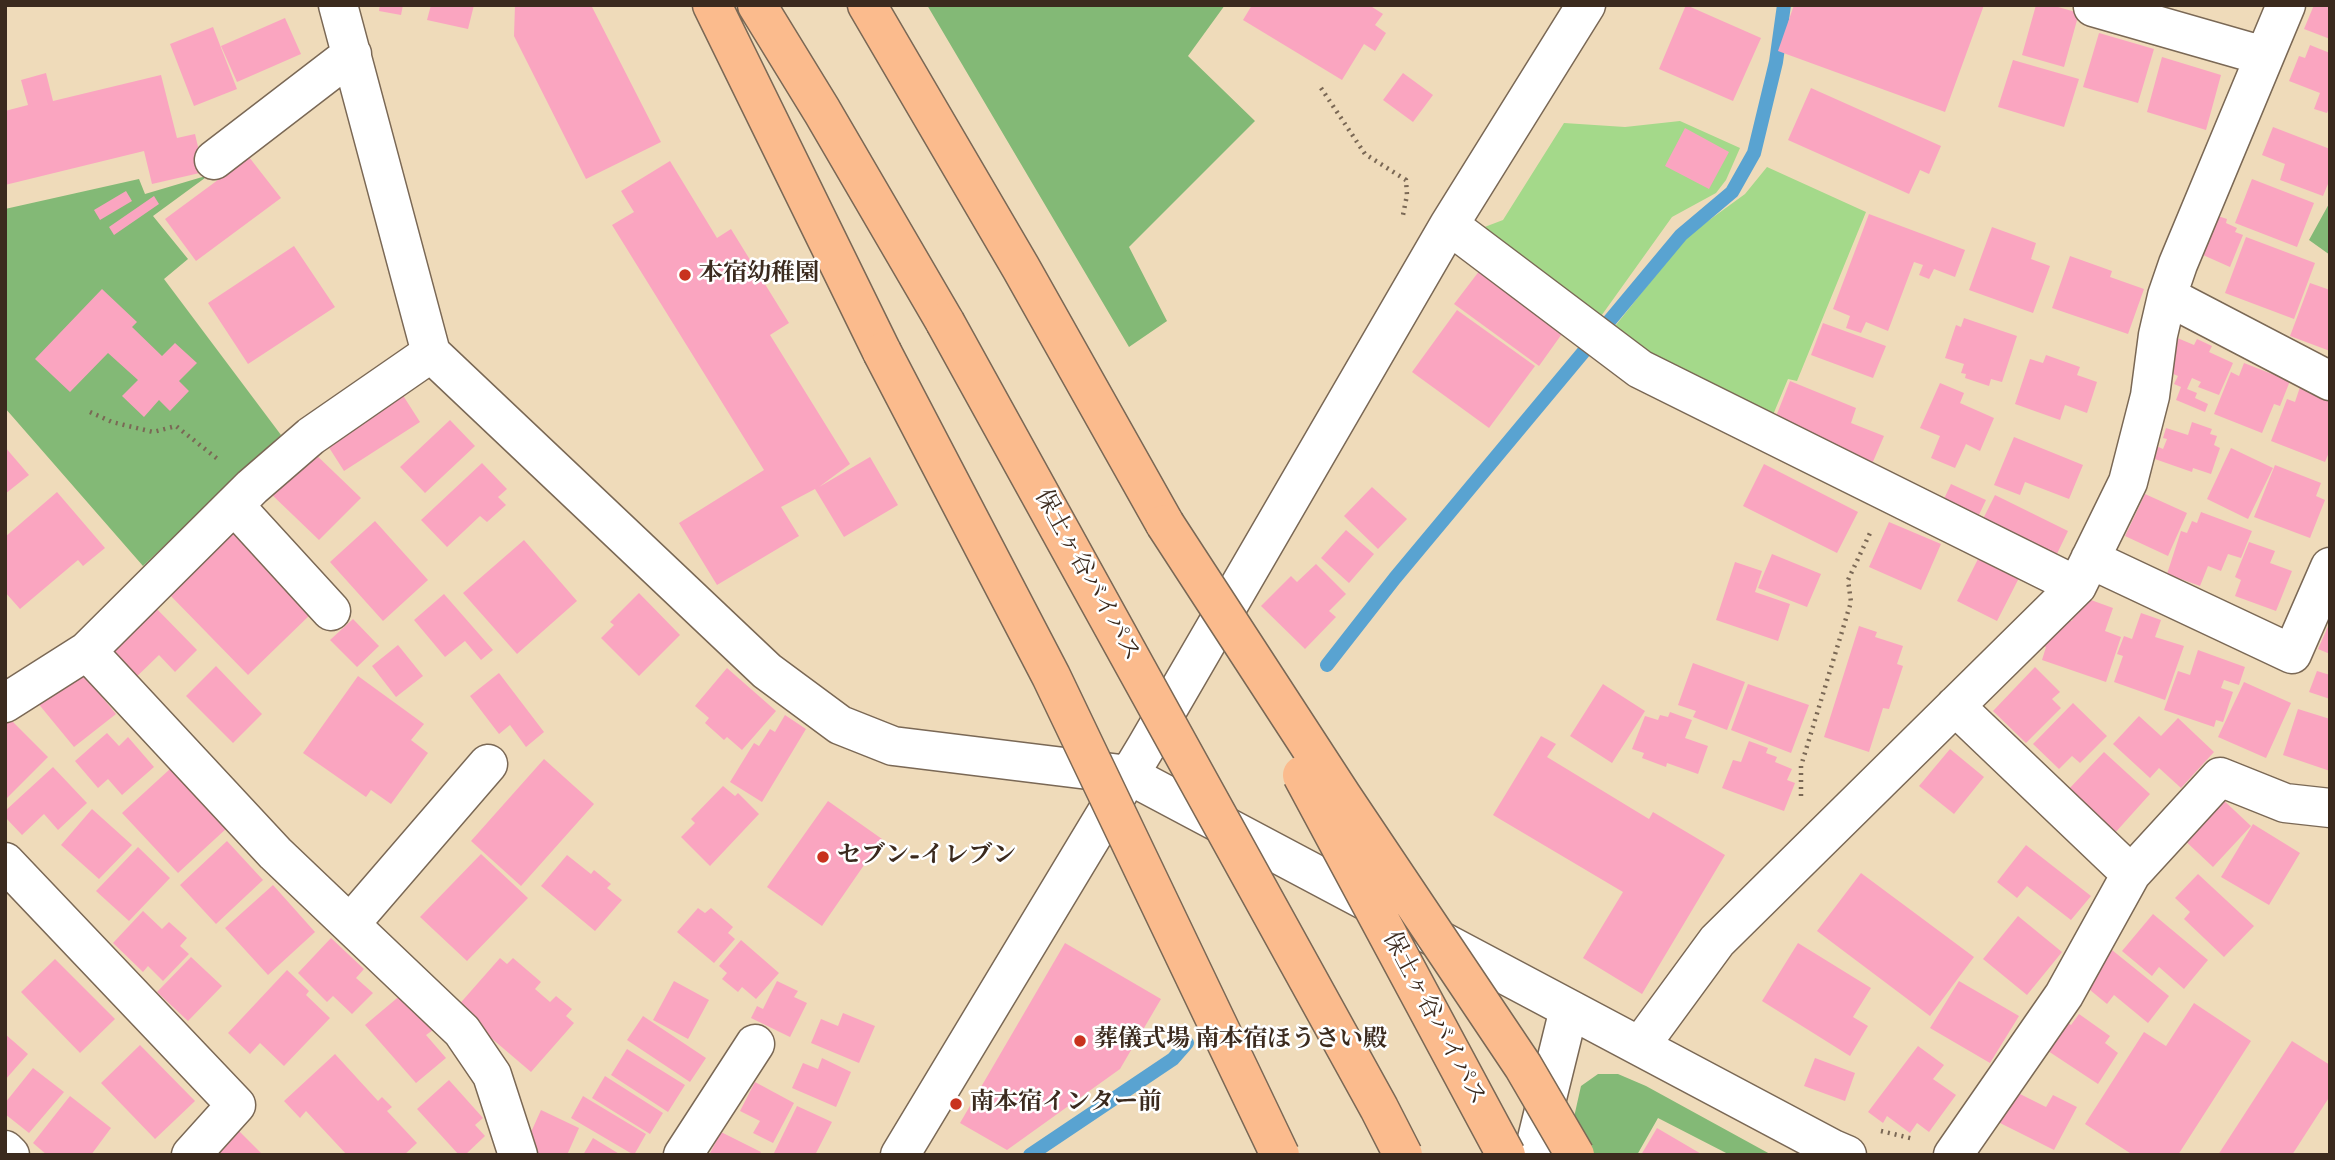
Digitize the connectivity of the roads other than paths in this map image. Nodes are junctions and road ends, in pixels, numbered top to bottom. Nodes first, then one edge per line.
1 (338, 5) edge
2 (712, 5) edge
3 (757, 5) edge
4 (867, 5) edge
5 (1586, 5) edge
6 (2286, 5) edge
7 (2093, 7) edge
8 (352, 54) junction
9 (2264, 56) junction
10 (214, 160) dead end
11 (1450, 225) junction
12 (2167, 296) junction
13 (431, 353) junction
14 (2330, 381) edge
15 (243, 496) junction
16 (1165, 524) junction
17 (2330, 567) edge
18 (2084, 573) junction
19 (331, 611) dead end
20 (87, 651) junction
21 (5, 704) edge
22 (1955, 706) junction
23 (488, 764) dead end
24 (1129, 775) junction
25 (2330, 808) edge
26 (5, 862) edge
27 (2132, 874) junction
28 (350, 924) junction
29 (1569, 1009) junction
30 (755, 1044) dead end
31 (1640, 1046) junction
32 (5, 1150) edge
33 (10, 1155) edge
34 (191, 1155) edge
35 (518, 1155) edge
36 (683, 1155) edge
37 (900, 1155) edge
38 (1280, 1155) edge
39 (1402, 1155) edge
40 (1506, 1155) edge
41 (1533, 1155) edge
42 (1575, 1155) edge
43 (1847, 1155) edge
44 (1953, 1155) edge

1 - 8 street
2 - 38 highway, bridge
3 - 39 highway, 保土ヶ谷バイパス, bridge
4 - 16 highway, 保土ヶ谷バイパス
5 - 11 street
6 - 9 street
7 - 9 street
8 - 10 street
8 - 13 street
9 - 12 street
11 - 18 street
11 - 24 street
12 - 14 street
12 - 18 street
13 - 15 street
13 - 24 street
15 - 19 street
15 - 20 street
16 - 40 highway, 保土ヶ谷バイパス, bridge
16 - 42 highway, bridge
17 - 18 street
18 - 22 street
20 - 21 street
20 - 28 street
22 - 27 street
22 - 31 street
23 - 28 street
24 - 29 street
24 - 37 street
25 - 27 street
26 - 34 street
27 - 44 street
28 - 35 street
29 - 31 street
29 - 41 street
30 - 36 street
31 - 43 street
32 - 33 street

